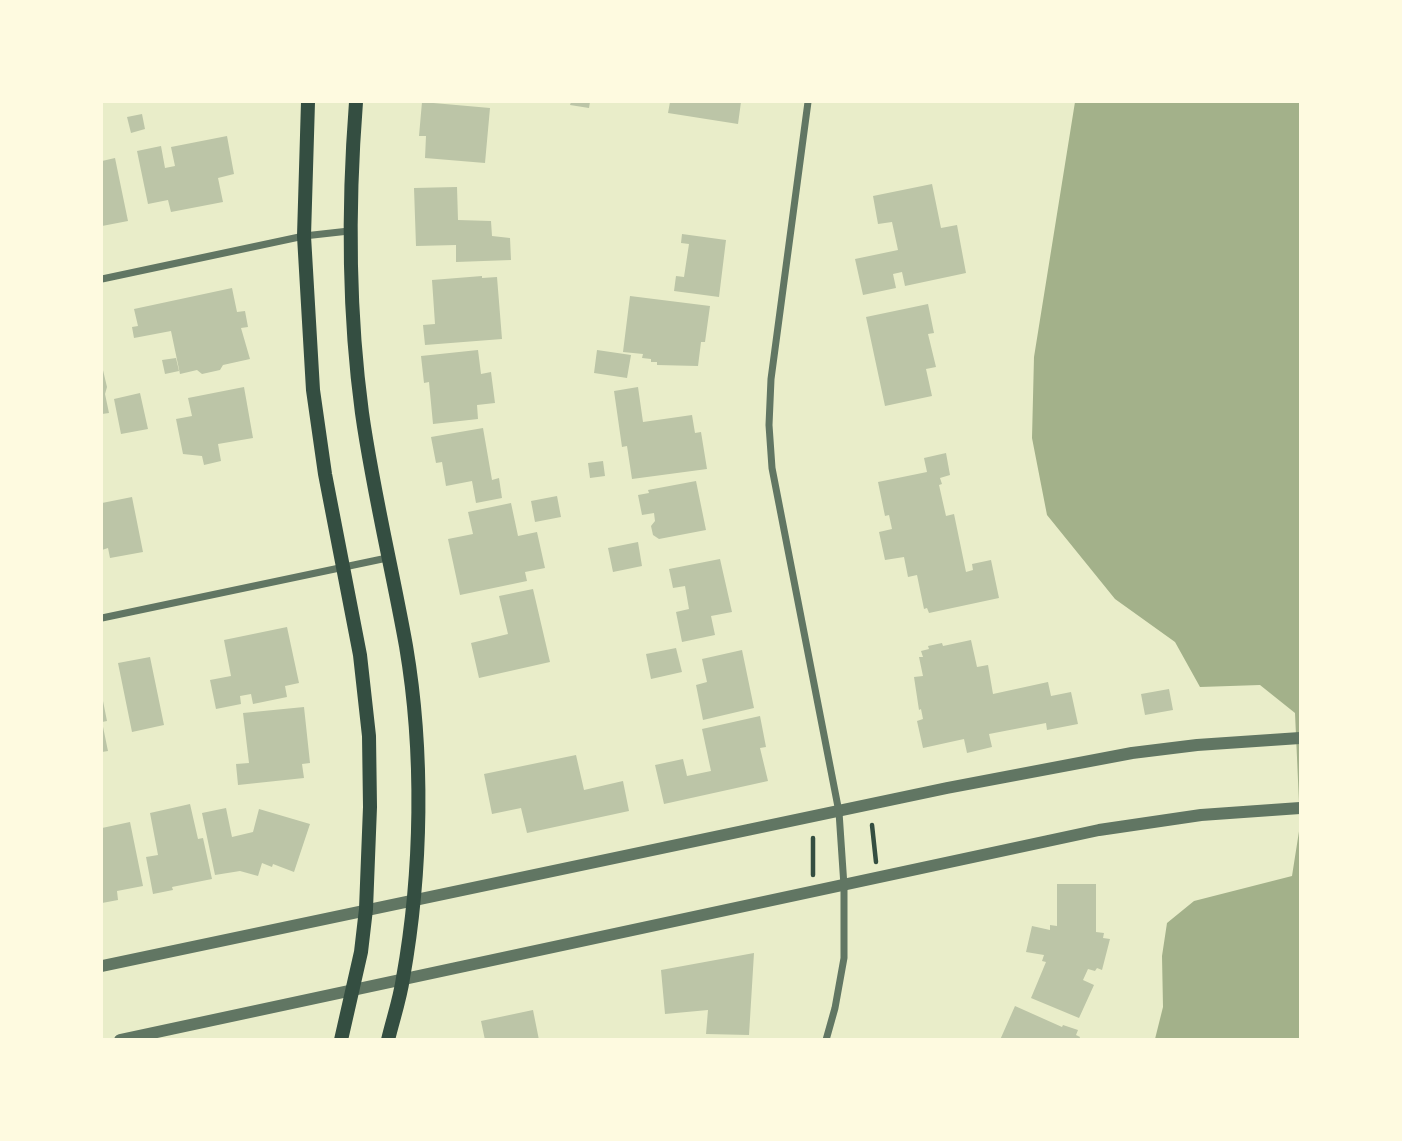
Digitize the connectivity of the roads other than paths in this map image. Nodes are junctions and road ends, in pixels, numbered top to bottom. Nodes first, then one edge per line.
1 (308, 102) edge
2 (356, 102) edge
3 (808, 102) edge
4 (349, 231) junction
5 (304, 236) junction
6 (102, 279) edge
7 (387, 558) junction
8 (342, 567) junction
9 (102, 618) edge
10 (1297, 738) edge
11 (1297, 809) edge
12 (839, 812) junction
13 (844, 886) junction
14 (413, 900) junction
15 (366, 909) junction
16 (102, 966) edge
17 (403, 978) junction
18 (352, 991) junction
19 (120, 1040) edge
20 (341, 1040) edge
21 (388, 1040) edge
22 (826, 1040) edge

1 - 5 main road
2 - 4 main road
3 - 12 street
4 - 5 street
4 - 7 main road
5 - 6 street
5 - 8 main road
7 - 8 street
7 - 14 main road
8 - 9 street
8 - 15 main road
10 - 12 street
11 - 13 street
12 - 13 street
12 - 14 street
13 - 17 street
13 - 22 street
14 - 15 street
14 - 17 main road
15 - 16 street
15 - 18 main road
17 - 18 street
17 - 21 main road
18 - 19 street
18 - 20 main road

